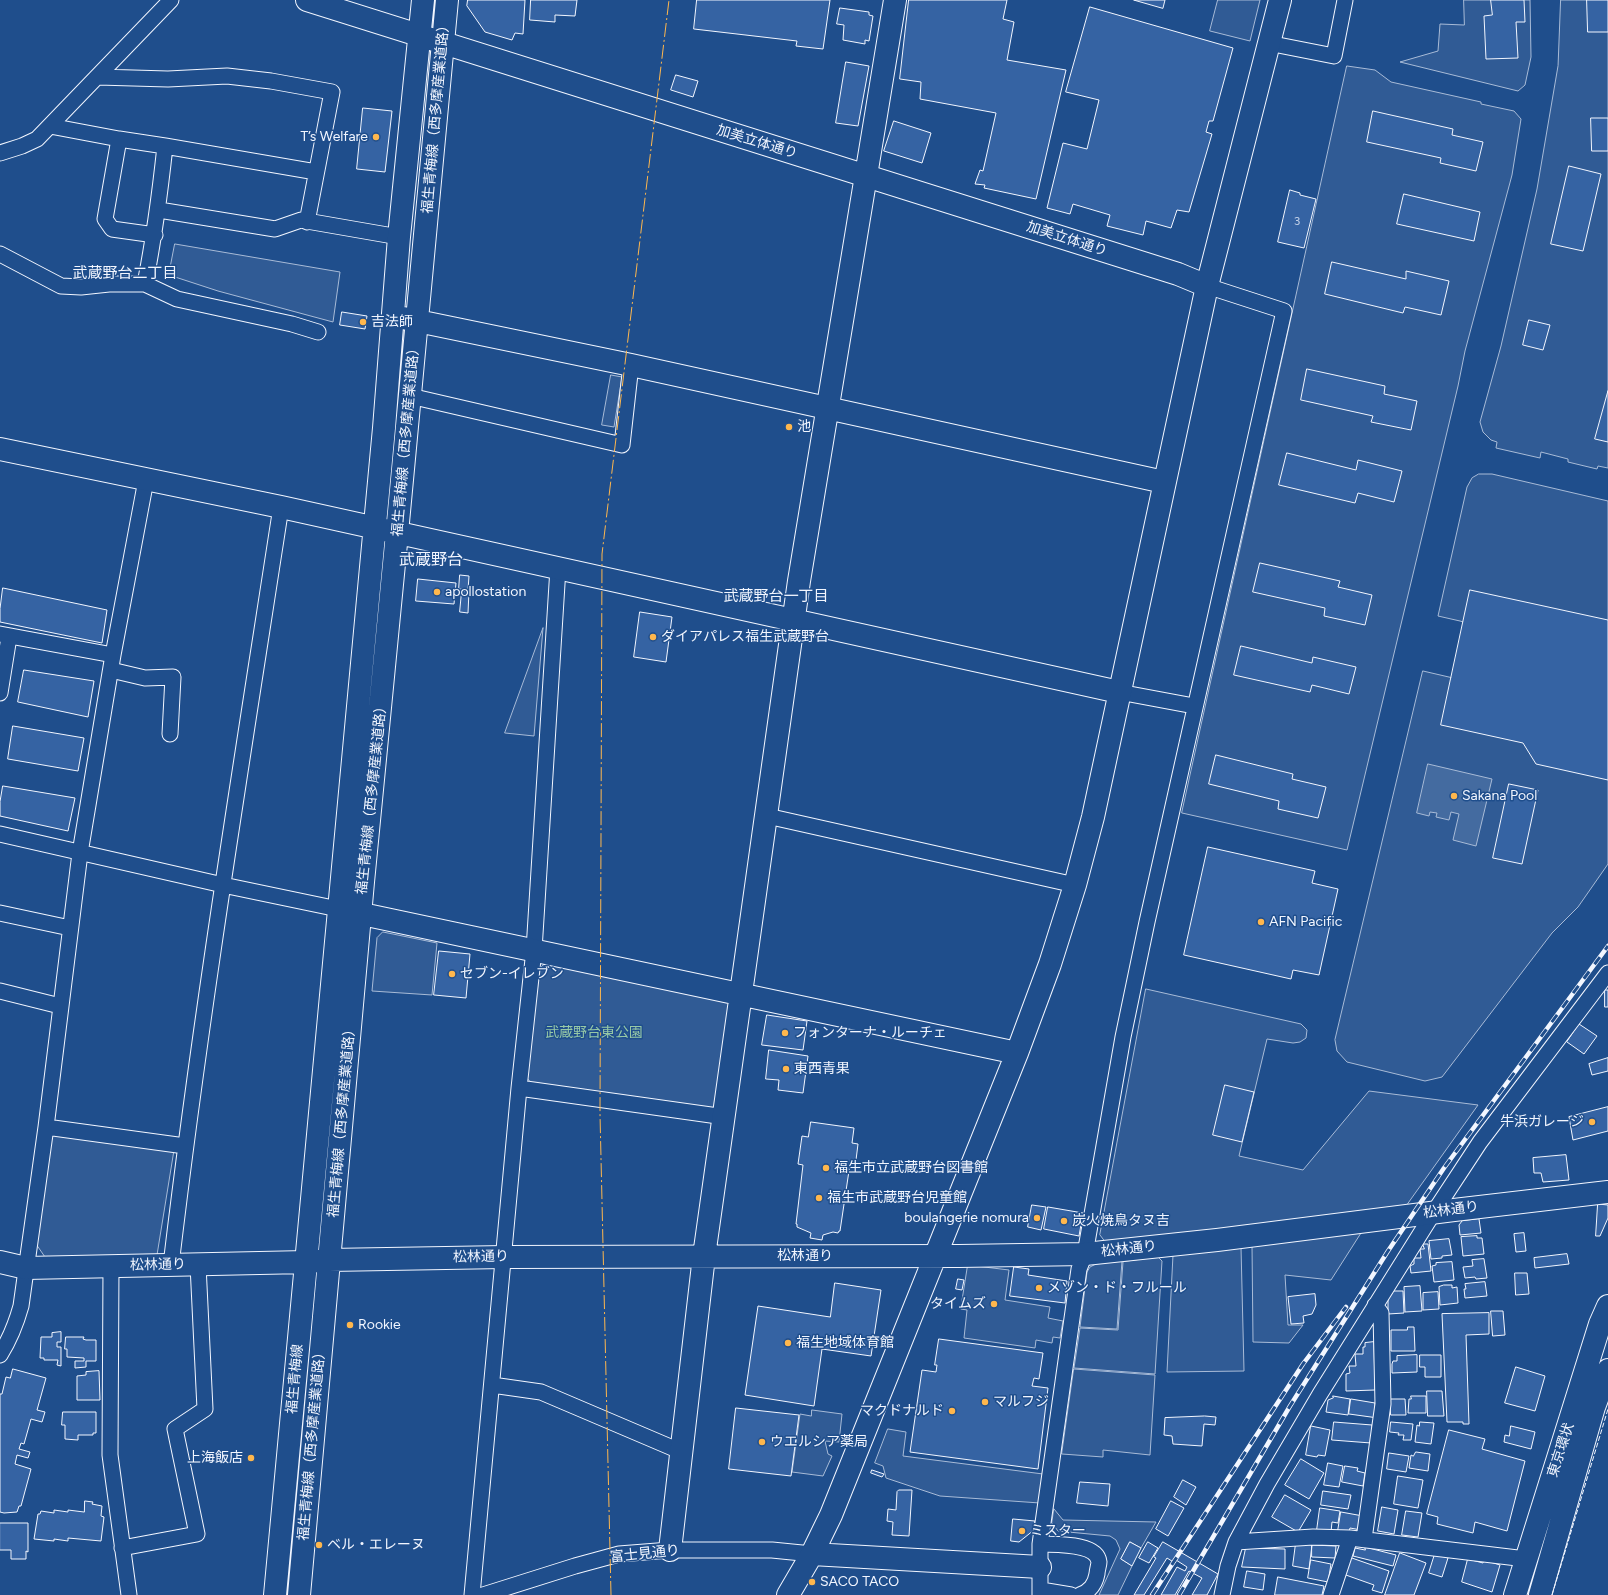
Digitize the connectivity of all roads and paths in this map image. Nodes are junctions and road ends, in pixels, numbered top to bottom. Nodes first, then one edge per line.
1 (171, 0) edge
2 (307, 0) edge
3 (423, 0) edge
4 (447, 0) edge
5 (895, 0) edge
6 (1280, 0) edge
7 (1345, 0) edge
8 (418, 35) junction
9 (443, 43) junction
10 (1268, 43) junction
11 (98, 77) junction
12 (50, 126) junction
13 (119, 139) junction
14 (165, 146) junction
15 (0, 153) edge
16 (316, 172) junction
17 (866, 176) junction
18 (158, 210) junction
19 (307, 222) junction
20 (155, 235) junction
21 (399, 237) junction
22 (0, 254) edge
23 (145, 284) junction
24 (1207, 286) junction
25 (393, 316) junction
26 (417, 320) junction
27 (318, 332) dead end
28 (632, 365) junction
29 (410, 396) junction
30 (828, 408) junction
31 (0, 449) edge
32 (146, 480) junction
33 (1164, 482) junction
34 (281, 508) junction
35 (375, 529) junction
36 (398, 533) junction
37 (558, 568) junction
38 (794, 619) junction
39 (4, 635) edge
40 (113, 654) junction
41 (111, 670) junction
42 (1119, 692) junction
43 (0, 694) edge
44 (1194, 706) junction
45 (170, 734) dead end
46 (767, 816) junction
47 (0, 834) edge
48 (80, 852) junction
49 (223, 885) junction
50 (1075, 885) junction
51 (338, 909) junction
52 (0, 913) edge
53 (361, 913) junction
54 (70, 928) junction
55 (534, 950) junction
56 (1608, 973) edge
57 (0, 991) edge
58 (740, 995) junction
59 (60, 1006) junction
60 (1017, 1053) junction
61 (519, 1088) junction
62 (725, 1117) junction
63 (46, 1127) junction
64 (185, 1146) junction
65 (315, 1162) joint
66 (1608, 1192) edge
67 (1434, 1212) junction
68 (1085, 1254) junction
69 (504, 1256) junction
70 (704, 1256) junction
71 (936, 1256) junction
72 (329, 1260) junction
73 (0, 1262) edge
74 (306, 1262) junction
75 (171, 1265) junction
76 (198, 1265) junction
77 (111, 1266) junction
78 (26, 1268) junction
79 (1375, 1305) junction
80 (1608, 1306) edge
81 (0, 1355) edge
82 (1608, 1370) edge
83 (492, 1385) junction
84 (682, 1452) junction
85 (1357, 1539) junction
86 (1236, 1542) junction
87 (1040, 1544) junction
88 (122, 1548) junction
89 (670, 1550) junction
90 (812, 1554) junction
91 (1526, 1559) junction
92 (1040, 1567) junction
93 (1040, 1593) edge
94 (129, 1595) edge
95 (275, 1595) edge
96 (299, 1595) edge
97 (472, 1595) edge
98 (483, 1595) edge
99 (788, 1595) edge
100 (1071, 1595) edge
101 (1080, 1595) edge
102 (1222, 1595) edge
103 (1331, 1595) edge
104 (1516, 1595) edge
105 (1540, 1595) edge

1 - 11 street
2 - 8 main road, 加美立体通り
3 - 8 main road, 福生青梅線（西多摩産業道路）
4 - 9 main road, 福生青梅線（西多摩産業道路）
5 - 17 main road
6 - 10 main road
7 - 10 street
8 - 9 main road, 加美立体通り
8 - 21 main road, 福生青梅線（西多摩産業道路）
9 - 17 main road, 加美立体通り
9 - 26 main road, 福生青梅線（西多摩産業道路）
10 - 24 main road
11 - 12 street
11 - 16 street
12 - 13 street
12 - 15 street
13 - 14 street
13 - 20 street
14 - 16 street
14 - 18 street
16 - 19 street
17 - 24 main road, 加美立体通り
17 - 30 main road
18 - 19 street
18 - 20 street
19 - 21 street
20 - 23 street
21 - 25 main road, 福生青梅線（西多摩産業道路）
22 - 23 street
23 - 27 street
24 - 33 main road
24 - 44 street
25 - 26 main road
25 - 35 main road, 福生青梅線（西多摩産業道路）
26 - 28 main road
26 - 29 main road, 福生青梅線（西多摩産業道路）
28 - 29 street
28 - 30 main road
29 - 36 main road, 福生青梅線（西多摩産業道路）
30 - 33 main road
30 - 38 main road
31 - 32 main road
32 - 34 main road
32 - 40 street
33 - 42 main road
34 - 35 main road
34 - 49 street
35 - 36 main road
35 - 51 main road, 福生青梅線（西多摩産業道路）
36 - 37 main road
36 - 53 main road, 福生青梅線（西多摩産業道路）
37 - 38 main road
37 - 55 street
38 - 42 main road
38 - 46 main road
39 - 40 street
39 - 43 street
40 - 41 street
41 - 45 street
41 - 48 street
42 - 44 street
42 - 50 main road
44 - 68 street
46 - 50 street
46 - 58 main road
47 - 48 street
48 - 49 street
48 - 54 street
49 - 51 street
49 - 64 street
50 - 60 main road
51 - 53 main road
51 - 65 main road, 福生青梅線（西多摩産業道路）
52 - 54 street
53 - 55 main road
53 - 72 main road, 福生青梅線（西多摩産業道路）
54 - 59 street
55 - 58 main road
55 - 61 street
56 - 67 street
57 - 59 street
58 - 60 main road
58 - 62 main road
59 - 63 street
60 - 71 main road
61 - 62 street
61 - 69 street
62 - 70 main road
63 - 64 street
63 - 78 street
64 - 75 street
65 - 74 main road, 福生青梅線
66 - 67 main road, 松林通り
67 - 68 main road, 松林通り
67 - 79 street
68 - 71 main road, 松林通り
68 - 87 street
69 - 70 main road, 松林通り
69 - 72 main road, 松林通り
69 - 83 street
70 - 71 main road, 松林通り
70 - 84 main road
71 - 90 main road
72 - 74 main road, 松林通り
72 - 96 main road, 福生青梅線（西多摩産業道路）
73 - 78 main road, 松林通り
74 - 76 main road, 松林通り
74 - 95 main road, 福生青梅線
75 - 76 main road, 松林通り
75 - 77 main road, 松林通り
76 - 88 street
77 - 78 main road, 松林通り
77 - 88 street
78 - 81 street
79 - 85 street
79 - 86 street
80 - 91 main road, 東京環状
82 - 105 main road, 東京環状
83 - 84 street
83 - 97 street
84 - 89 main road
85 - 86 street
85 - 91 street
85 - 103 street
86 - 102 street
87 - 92 street
87 - 101 street
88 - 94 street
89 - 90 street, 富士見通り
89 - 98 street, 富士見通り
90 - 92 main road
90 - 99 main road
91 - 104 main road, 東京環状
92 - 93 street
93 - 100 street

